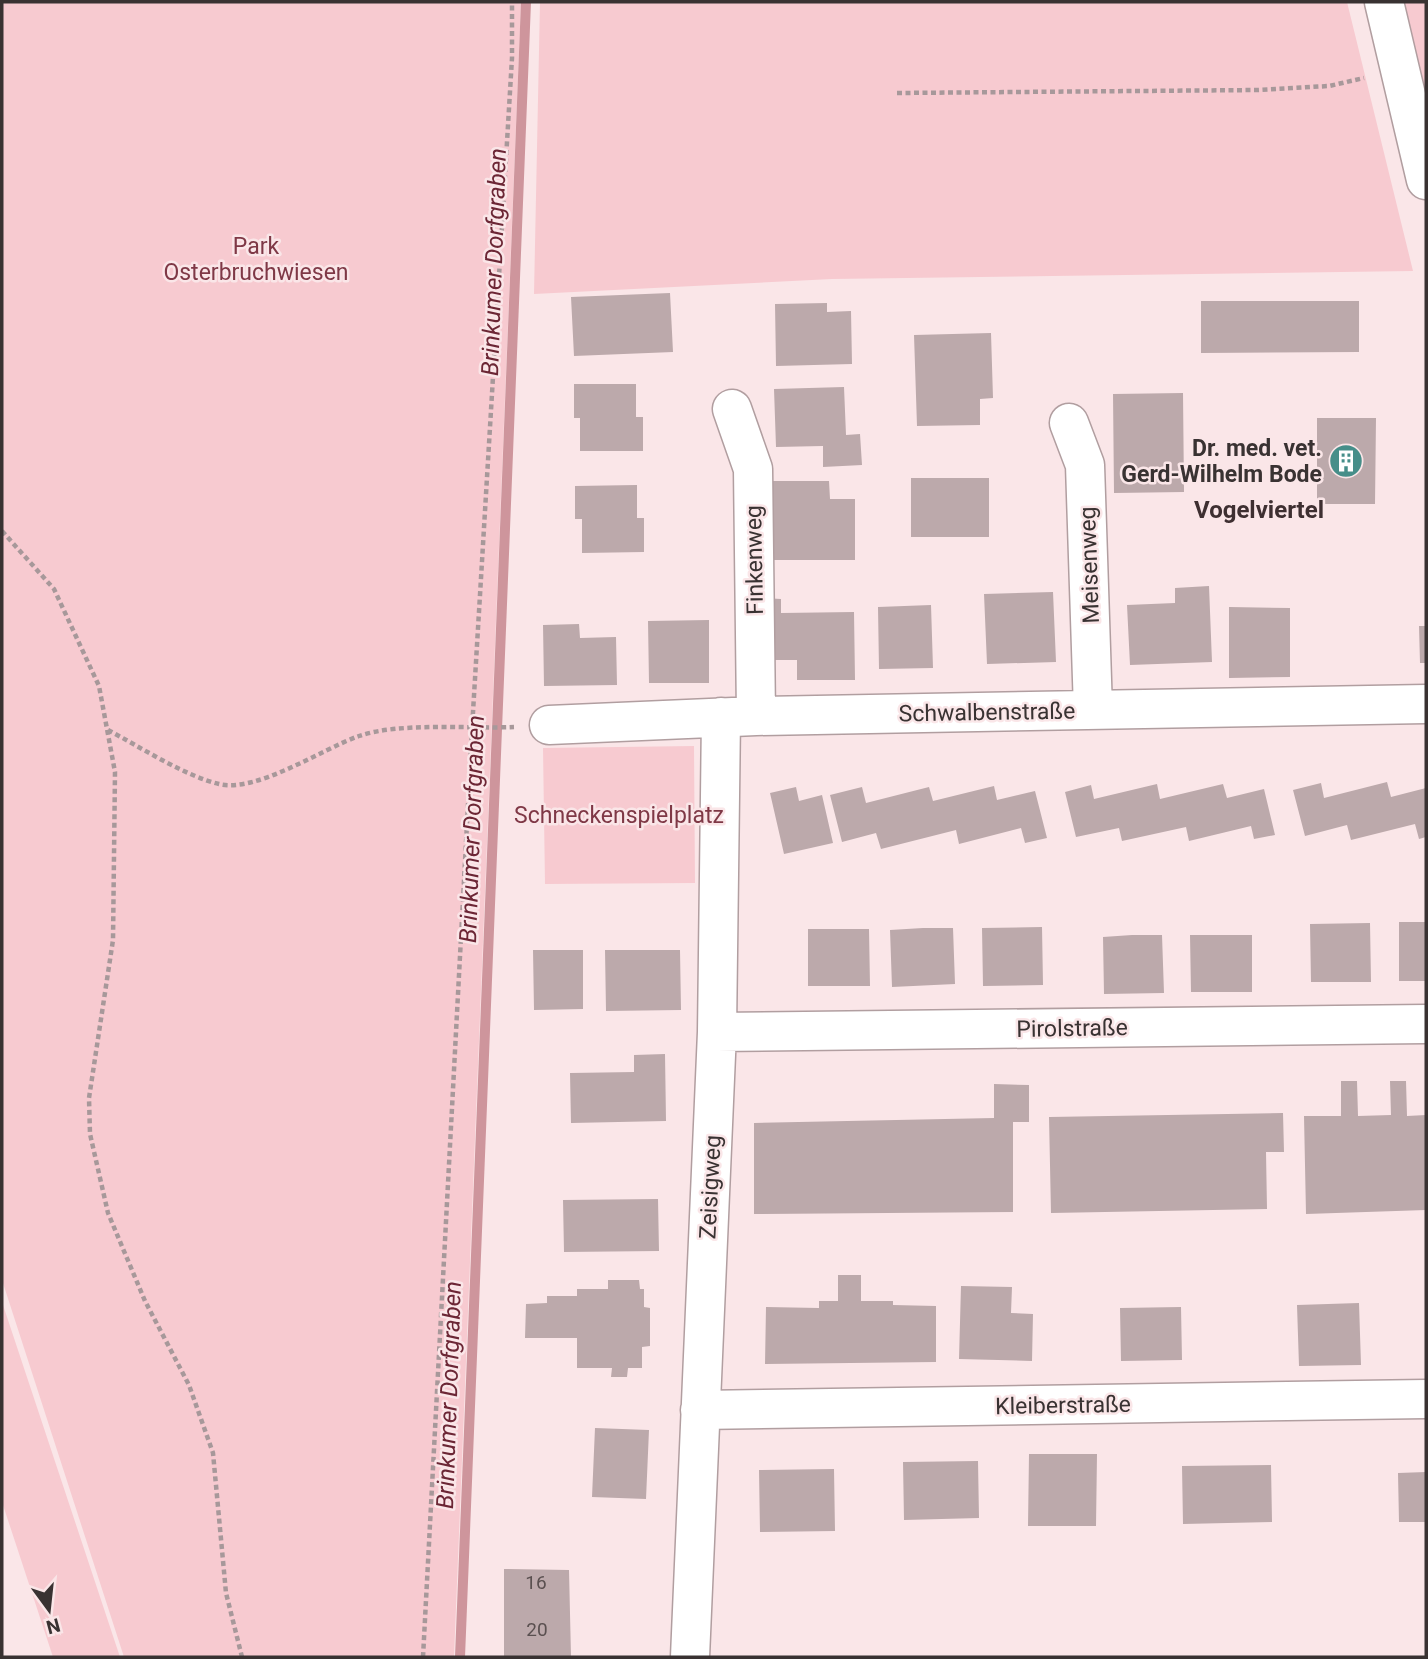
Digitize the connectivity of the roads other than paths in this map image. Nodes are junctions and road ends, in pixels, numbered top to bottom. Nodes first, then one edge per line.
1 (1384, 2) edge
2 (1426, 180) edge
3 (732, 409) dead end
4 (1069, 424) dead end
5 (1426, 704) edge
6 (1093, 710) junction
7 (738, 717) junction
8 (549, 725) dead end
9 (1426, 1024) edge
10 (717, 1032) junction
11 (1426, 1399) edge
12 (700, 1410) junction
13 (690, 1657) edge

1 - 2 street
3 - 7 street, Finkenweg
4 - 6 street, Meisenweg
5 - 6 street, Schwalbenstraße
6 - 7 street, Schwalbenstraße
7 - 8 street, Schwalbenstraße
7 - 10 street, Zeisigweg
9 - 10 street, Pirolstraße
10 - 12 street, Zeisigweg
11 - 12 street, Kleiberstraße
12 - 13 street, Zeisigweg

